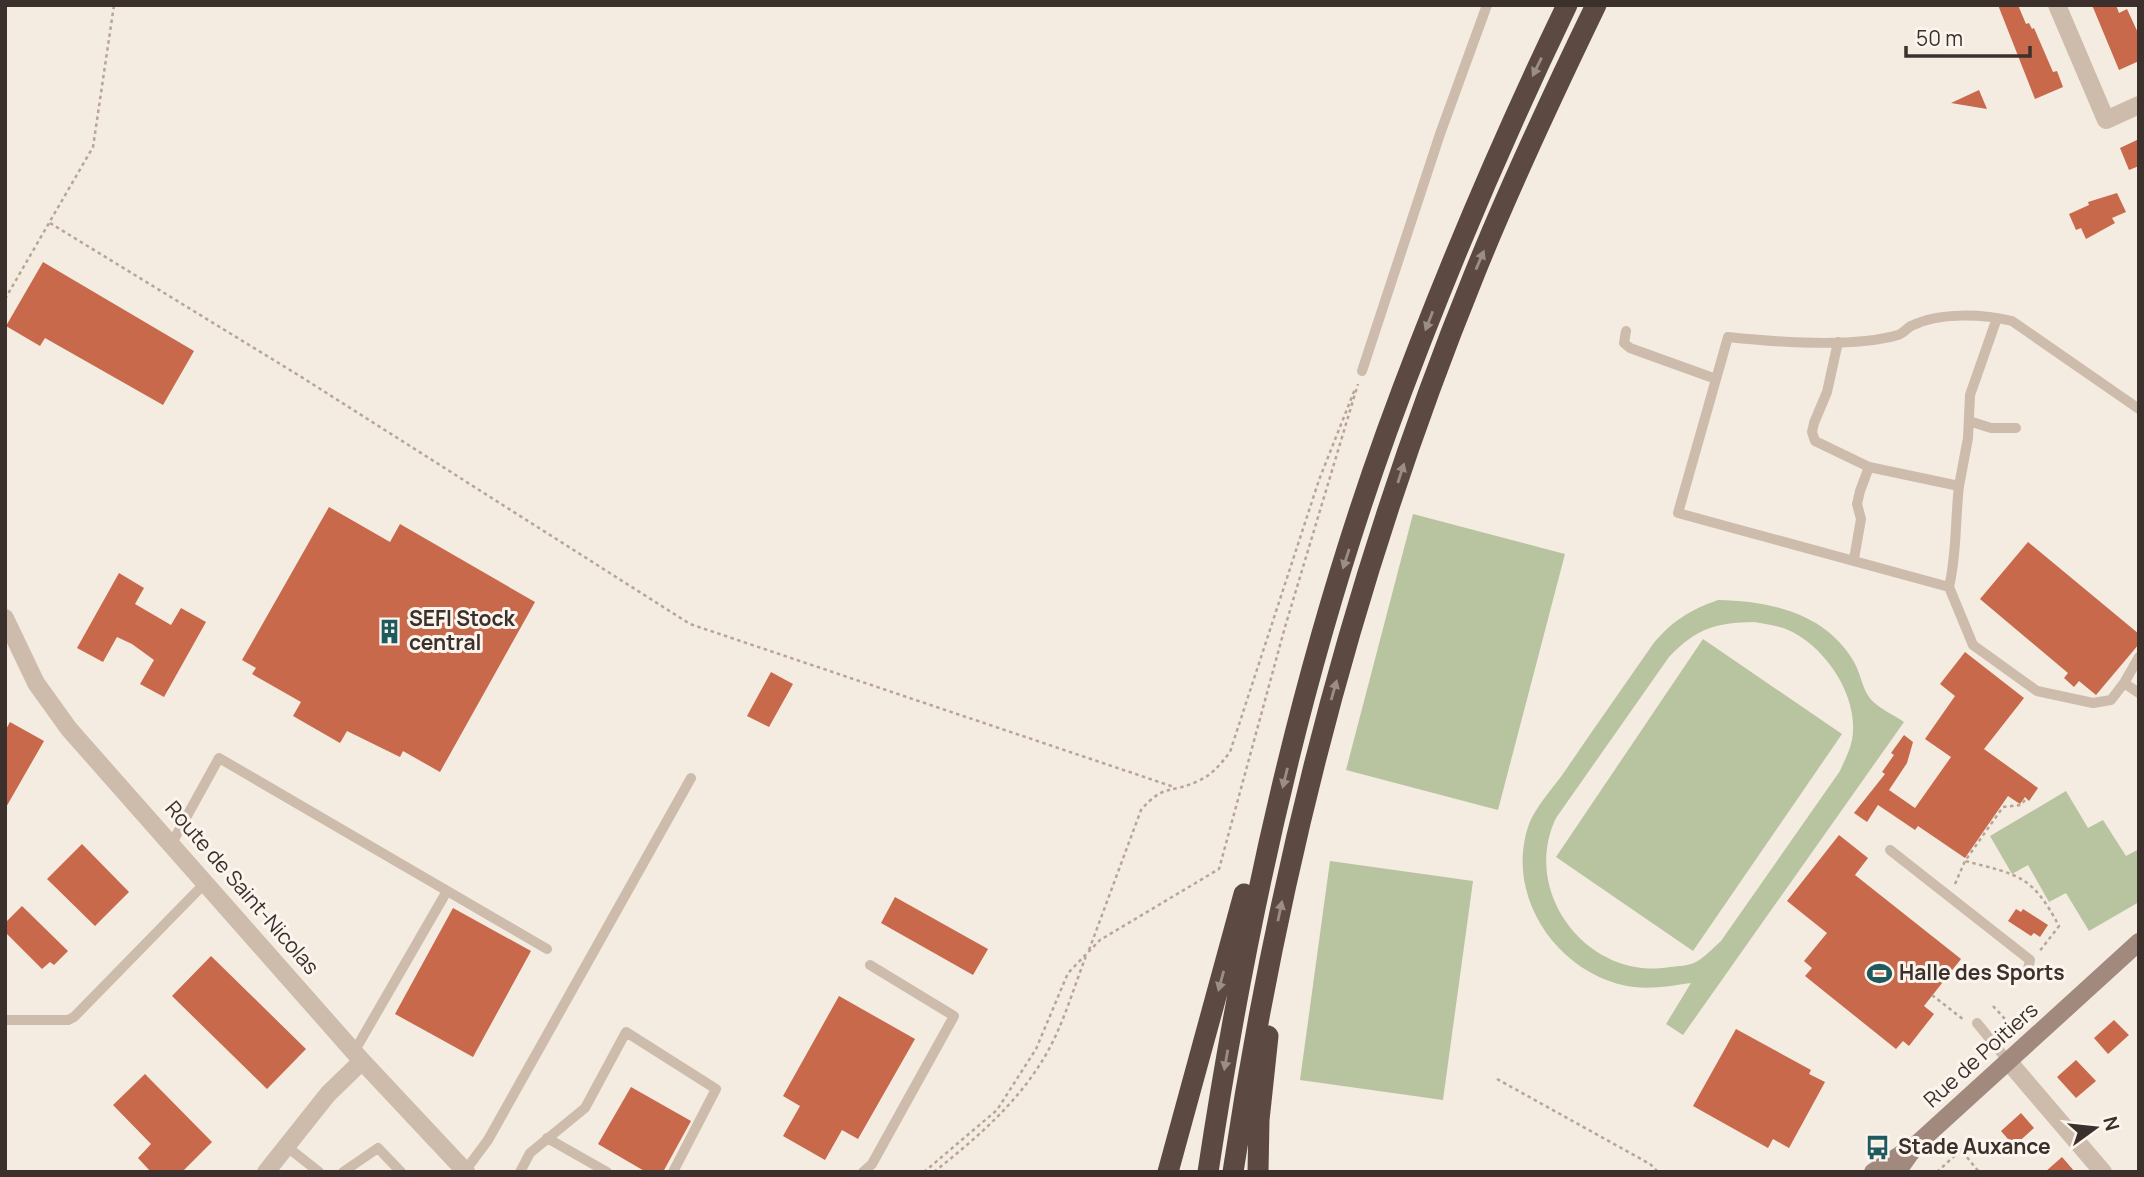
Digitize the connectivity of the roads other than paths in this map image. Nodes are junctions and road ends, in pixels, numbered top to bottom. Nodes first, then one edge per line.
1 (1488, 5) edge
2 (1567, 5) edge
3 (1596, 5) edge
4 (2057, 5) edge
5 (2139, 105) edge
6 (1997, 317) junction
7 (1626, 331) dead end
8 (1838, 342) junction
9 (1362, 370) road end
10 (1716, 379) junction
11 (2139, 410) edge
12 (1969, 421) junction
13 (2016, 428) dead end
14 (1869, 467) junction
15 (1959, 486) junction
16 (1854, 559) junction
17 (1949, 587) junction
18 (5, 618) edge
19 (2139, 657) edge
20 (2124, 682) junction
21 (2139, 693) edge
22 (691, 778) dead end
23 (1273, 825) junction
24 (172, 843) junction
25 (1890, 850) dead end
26 (206, 881) junction
27 (447, 891) junction
28 (2139, 942) edge
29 (547, 949) dead end
30 (870, 965) dead end
31 (2029, 965) road end
32 (1266, 978) junction
33 (5, 1020) edge
34 (1972, 1022) road end
35 (358, 1056) junction
36 (2008, 1061) junction
37 (547, 1138) junction
38 (1917, 1144) junction
39 (286, 1146) junction
40 (466, 1171) edge
41 (266, 1172) edge
42 (319, 1172) edge
43 (343, 1172) edge
44 (401, 1172) edge
45 (520, 1172) edge
46 (607, 1172) edge
47 (673, 1172) edge
48 (863, 1172) edge
49 (1168, 1172) edge
50 (1208, 1172) edge
51 (1233, 1172) edge
52 (1258, 1172) edge
53 (1873, 1172) edge
54 (1897, 1172) edge
55 (2103, 1172) edge

1 - 9 lane
2 -> 23 highway
32 -> 3 highway
4 - 5 street
6 - 8 lane
6 - 11 lane
6 - 12 lane
7 - 10 lane
8 - 10 lane
8 - 14 lane
10 - 16 lane
12 - 13 lane
12 - 15 lane
14 - 15 lane
14 - 16 lane
15 - 17 lane
16 - 17 lane
17 - 20 lane
18 - 24 street, Route de Saint-Nicolas
19 - 20 lane
20 - 21 lane
22 - 40 lane
23 -> 49 highway
23 -> 50 highway
24 - 26 street, Route de Saint-Nicolas
24 - 27 lane
25 - 31 lane
26 - 33 lane
26 - 35 street, Route de Saint-Nicolas
27 - 29 lane
27 - 35 lane
28 - 36 main road, Rue de Poitiers
30 - 48 lane
32 - 51 highway
32 - 52 highway
34 - 36 lane
35 - 39 street
35 - 40 street, Route de Saint-Nicolas
36 - 38 main road, Rue de Poitiers
36 - 55 street
37 - 45 lane
37 - 46 lane
37 - 47 lane
38 - 53 main road, Rue de Poitiers
38 - 54 main road, Rue de Poitiers
39 - 41 street
39 - 42 lane
43 - 44 lane

